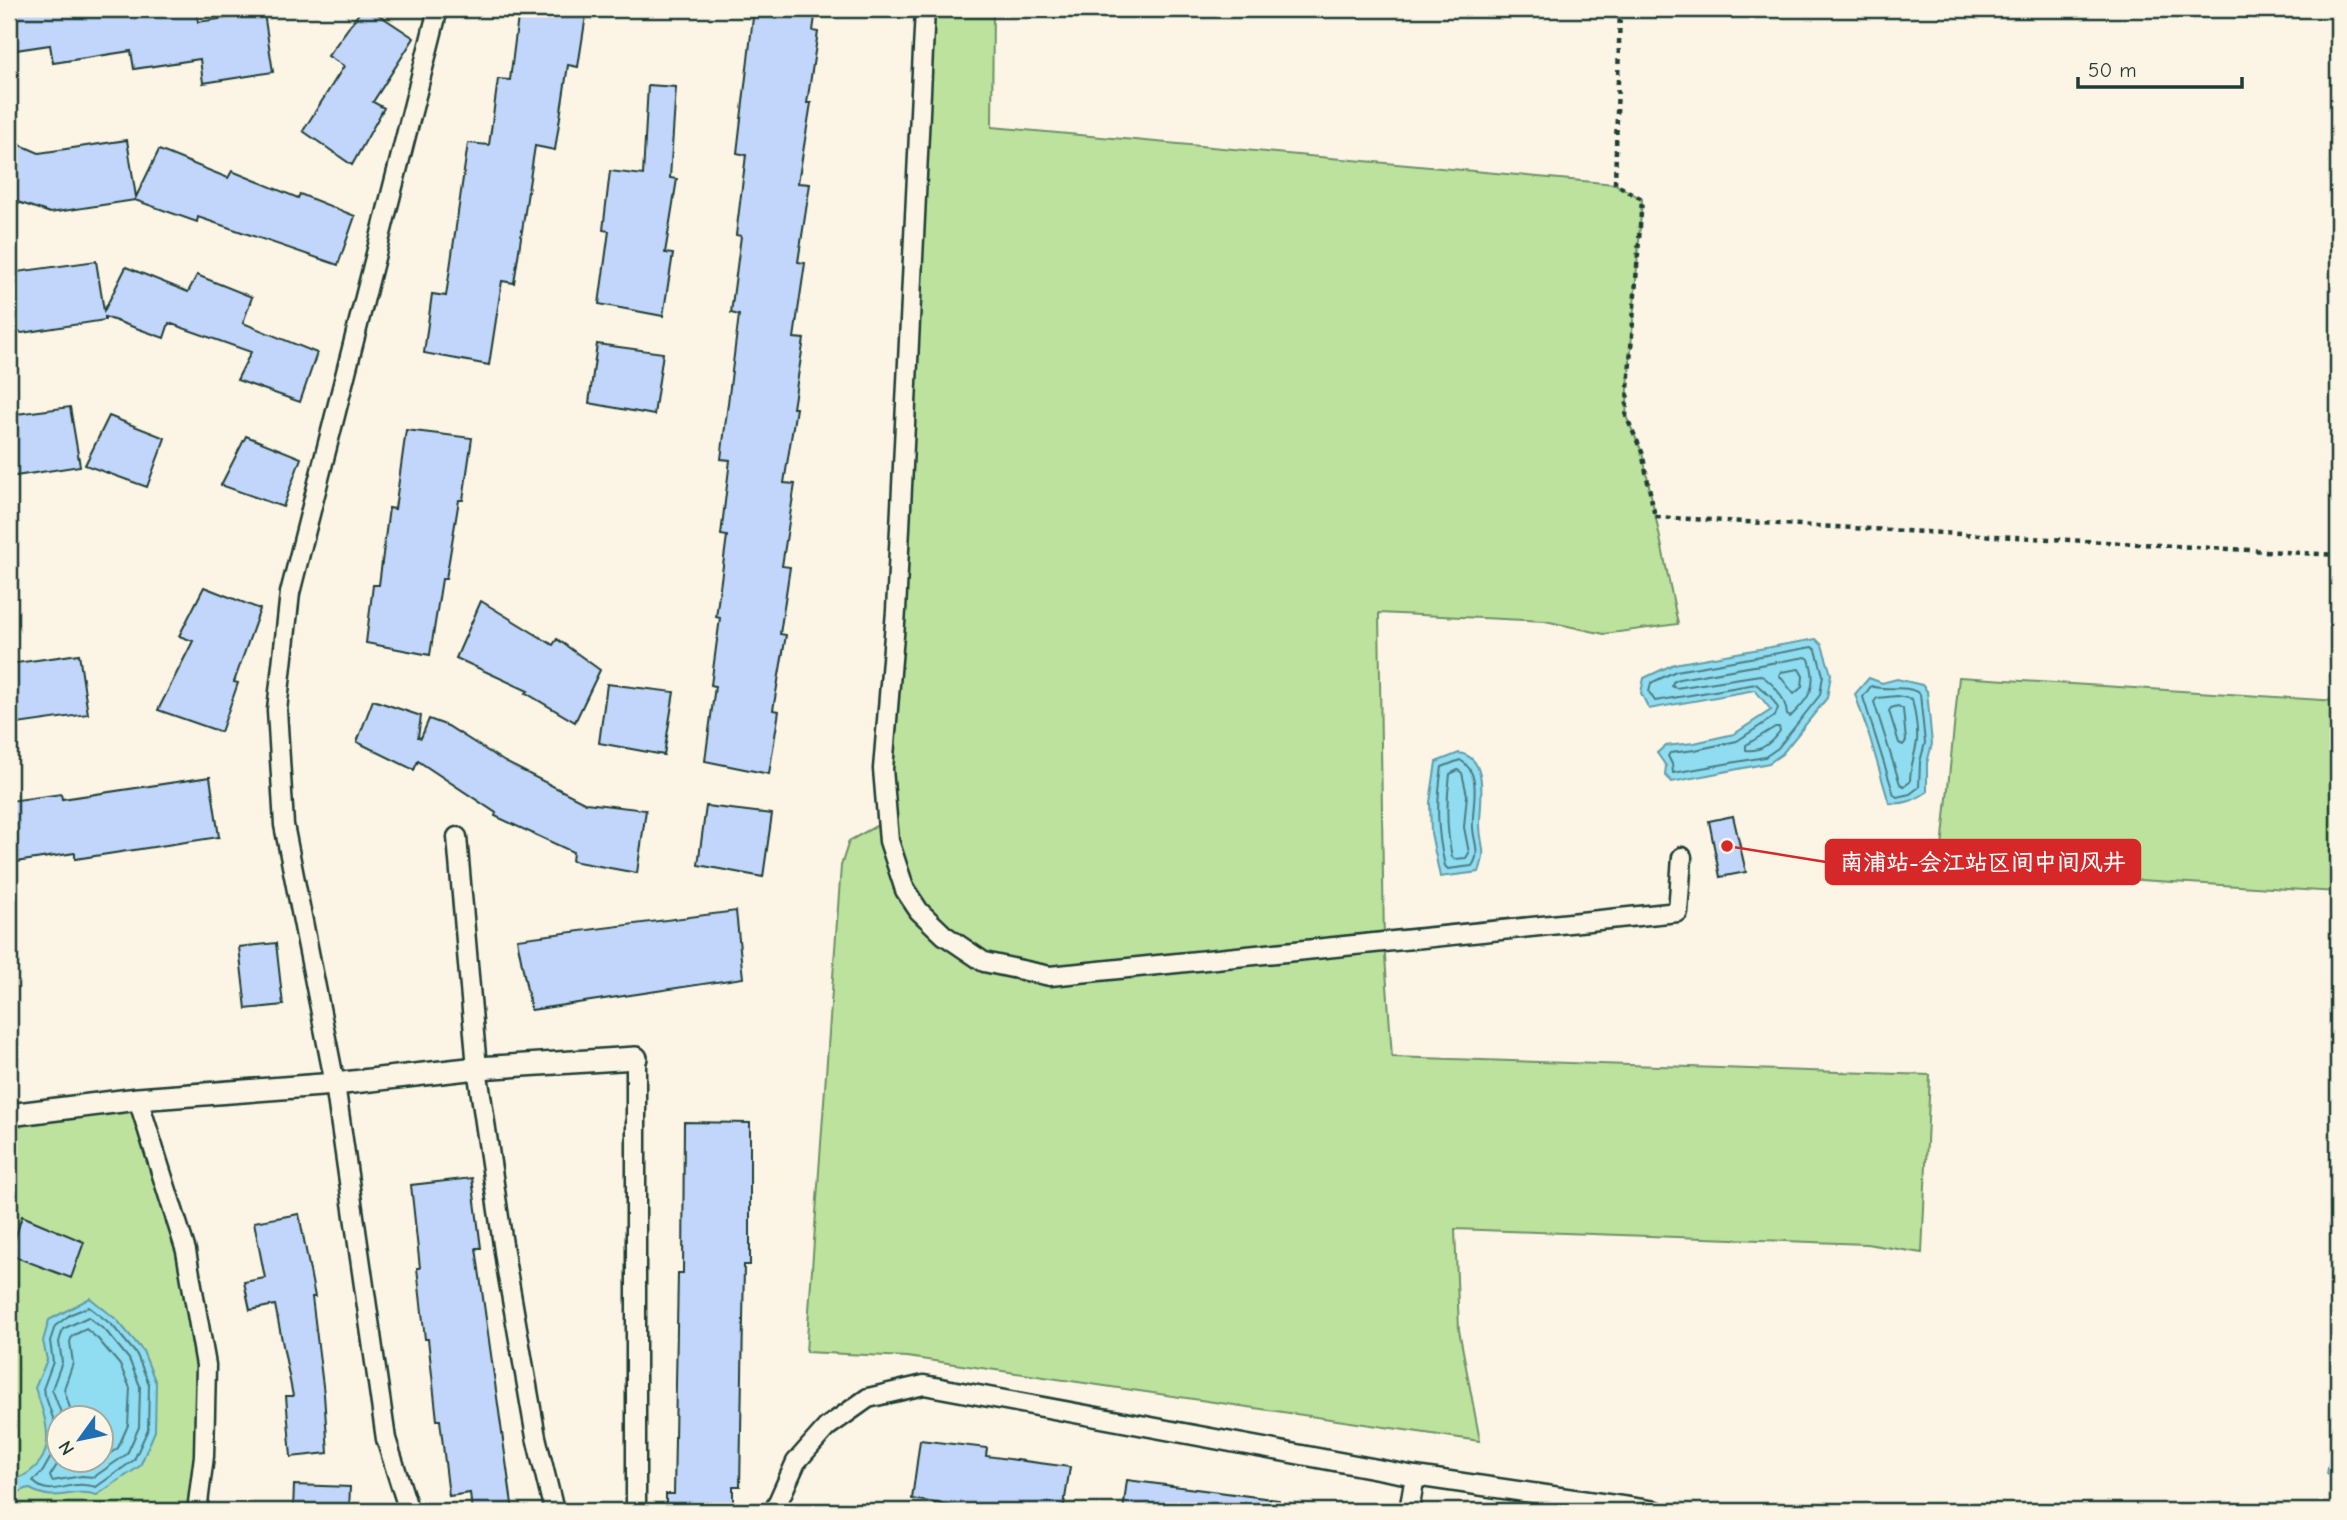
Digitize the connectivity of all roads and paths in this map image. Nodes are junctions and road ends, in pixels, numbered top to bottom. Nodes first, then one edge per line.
1 (438, 9) edge
2 (925, 9) edge
3 (1620, 9) edge
4 (2338, 555) edge
5 (457, 837) dead end
6 (1682, 857) dead end
7 (636, 1058) joint
8 (477, 1069) junction
9 (335, 1084) junction
10 (138, 1099) junction
11 (9, 1115) edge
12 (1415, 1476) junction
13 (197, 1511) edge
14 (409, 1511) edge
15 (554, 1511) edge
16 (636, 1511) edge
17 (774, 1511) edge
18 (1409, 1511) edge
19 (1656, 1511) edge

1 - 9 street
2 - 6 street
3 - 4 path
5 - 8 street
7 - 8 street
7 - 16 street
8 - 9 street
8 - 15 street
9 - 10 street
9 - 14 street
10 - 11 street
10 - 13 street
12 - 17 street
12 - 18 street
12 - 19 street

